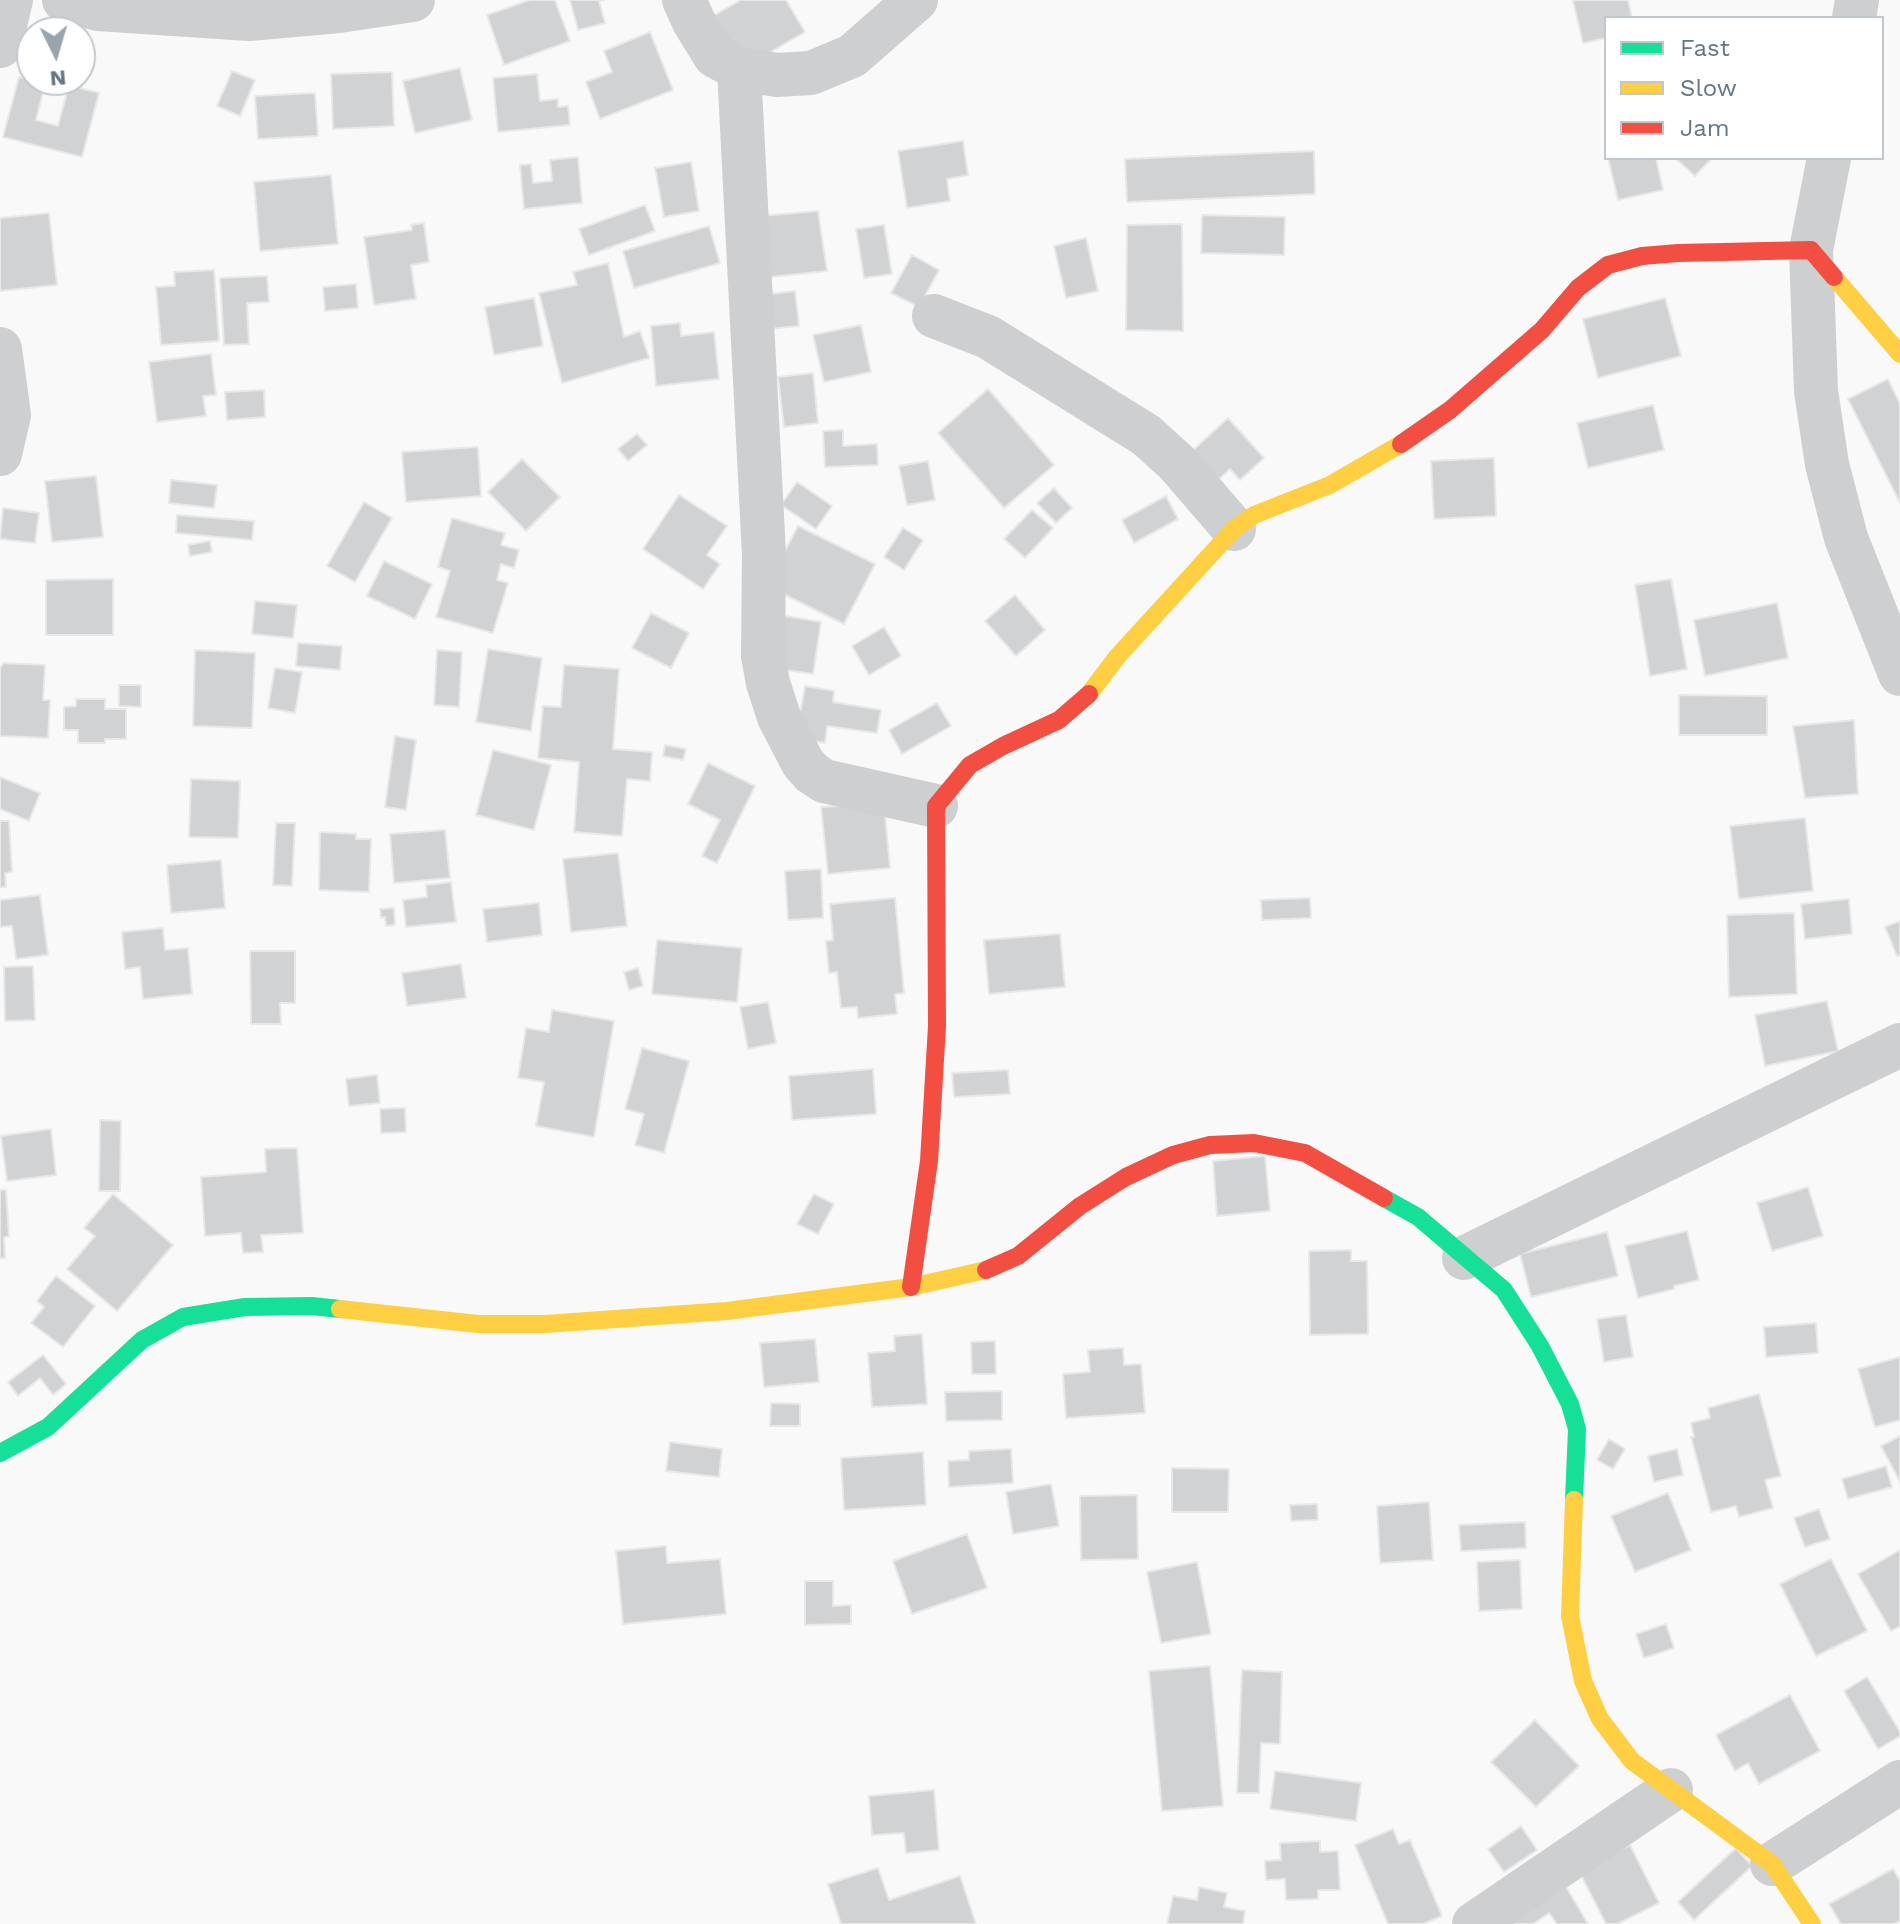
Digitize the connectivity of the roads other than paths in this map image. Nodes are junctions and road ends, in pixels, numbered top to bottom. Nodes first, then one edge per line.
1 (11, 0) edge
2 (64, 0) edge
3 (413, 0) edge
4 (684, 0) edge
5 (916, 0) edge
6 (0, 46) edge
7 (739, 69) junction
8 (1829, 160) edge
9 (1811, 250) junction
10 (934, 316) dead end
11 (0, 349) edge
12 (1900, 354) edge
13 (0, 454) edge
14 (1234, 529) junction
15 (1900, 674) edge
16 (936, 806) junction
17 (1900, 1045) edge
18 (1464, 1258) junction
19 (911, 1287) junction
20 (0, 1453) edge
21 (1900, 1782) edge
22 (1671, 1790) junction
23 (1772, 1864) junction
24 (1474, 1924) edge
25 (1812, 1924) edge

1 - 6 street
2 - 3 street
4 - 7 street
5 - 7 street
7 - 16 street
8 - 9 street
9 - 12 street
9 - 14 street
9 - 15 street
10 - 14 street
11 - 13 street
14 - 16 street
16 - 19 street
17 - 18 street
18 - 19 street
18 - 22 street
19 - 20 street
21 - 23 street
22 - 23 street
22 - 24 street
23 - 25 street

